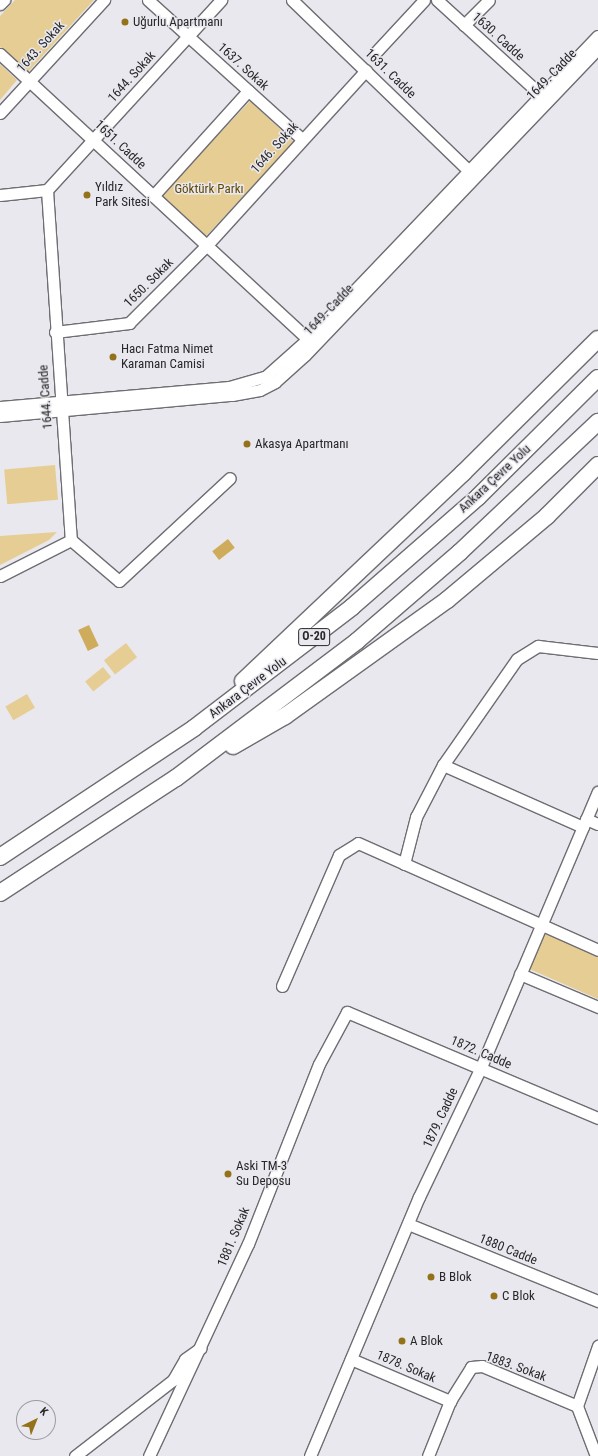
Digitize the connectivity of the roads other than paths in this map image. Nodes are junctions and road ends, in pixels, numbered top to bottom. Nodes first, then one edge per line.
1 (4, 0) edge
2 (104, 0) edge
3 (148, 0) edge
4 (221, 0) edge
5 (292, 0) edge
6 (424, 0) edge
7 (437, 0) edge
8 (489, 0) edge
9 (0, 4) edge
10 (464, 25) junction
11 (187, 36) junction
12 (598, 36) edge
13 (596, 51) edge
14 (375, 53) dead end
15 (0, 54) edge
16 (366, 70) junction
17 (29, 81) junction
18 (248, 91) junction
19 (541, 95) junction
20 (0, 113) edge
21 (302, 139) junction
22 (94, 140) junction
23 (468, 170) junction
24 (47, 190) junction
25 (0, 195) edge
26 (153, 196) junction
27 (207, 245) junction
28 (55, 332) junction
29 (308, 338) junction
30 (598, 339) edge
31 (598, 378) edge
32 (0, 407) edge
33 (60, 407) junction
34 (0, 416) edge
35 (598, 422) edge
36 (598, 465) edge
37 (230, 478) dead end
38 (71, 540) junction
39 (0, 576) edge
40 (598, 653) edge
41 (194, 728) junction
42 (443, 765) junction
43 (176, 778) junction
44 (598, 792) edge
45 (585, 823) junction
46 (598, 824) edge
47 (0, 857) edge
48 (404, 864) junction
49 (0, 893) edge
50 (542, 925) junction
51 (598, 950) edge
52 (520, 974) junction
53 (282, 986) dead end
54 (598, 1007) edge
55 (354, 1012) joint
56 (481, 1067) junction
57 (598, 1118) edge
58 (408, 1224) junction
59 (598, 1301) edge
60 (598, 1346) edge
61 (201, 1348) junction
62 (351, 1359) junction
63 (450, 1401) junction
64 (577, 1406) junction
65 (75, 1456) edge
66 (149, 1456) edge
67 (310, 1456) edge
68 (428, 1456) edge
69 (596, 1456) edge

1 - 9 street
2 - 17 street, 1643. Sokak
3 - 11 street, 1637. Sokak
4 - 11 street, 1644. Sokak
5 - 16 street, 1631. Cadde
6 - 14 street
7 - 10 street, 1630. Cadde
8 - 10 street
10 - 19 street, 1630. Cadde
11 - 18 street, 1637. Sokak
11 - 22 street, 1644. Sokak
12 - 19 street, 1649. Cadde
13 - 33 street, 1649. Cadde
15 - 17 street, 1651. Cadde
16 - 21 street, 1646. Sokak
16 - 23 street, 1631. Cadde
17 - 20 street, 1643. Sokak
17 - 22 street, 1651. Cadde
18 - 21 street, 1637. Sokak
18 - 26 street
19 - 23 street, 1649. Cadde
21 - 27 street, 1646. Sokak
22 - 24 street, 1644. Sokak
22 - 26 street, 1651. Cadde
23 - 29 street, 1649. Cadde
24 - 25 street
24 - 28 street, 1644. Cadde
26 - 27 street, 1651. Cadde
27 - 28 street, 1650. Sokak
27 - 29 street, 1651. Cadde
28 - 33 street, 1644. Cadde
29 - 33 street, 1649. Cadde
30 - 41 highway
31 - 41 highway, Ankara Çevre Yolu / O-20
32 - 33 street, 1649. Cadde
33 - 34 street, 1649. Cadde
33 - 38 street, 1644. Cadde
35 - 43 highway, O-20
36 - 43 highway
37 - 38 street
38 - 39 street
40 - 42 street
41 - 47 highway, Ankara Çevre Yolu / O-20
42 - 45 street
42 - 48 street
43 - 49 highway, O-20
44 - 45 street, 1879. Cadde
45 - 46 street
45 - 50 street, 1879. Cadde
48 - 50 street
48 - 53 street
50 - 51 street
50 - 52 street, 1879. Cadde
52 - 54 street
52 - 56 street, 1879. Cadde
55 - 56 street, 1872. Cadde
55 - 61 street, 1881. Sokak
56 - 57 street, 1872. Cadde
56 - 58 street, 1879. Cadde
58 - 59 street, 1880 Cadde
58 - 62 street, 1879. Cadde
60 - 64 street
61 - 65 street
61 - 66 street, 1881. Sokak
62 - 63 street, 1878. Sokak
62 - 67 street, 1879. Cadde
63 - 64 street, 1883. Sokak
63 - 68 street, 1883. Sokak
64 - 69 street

